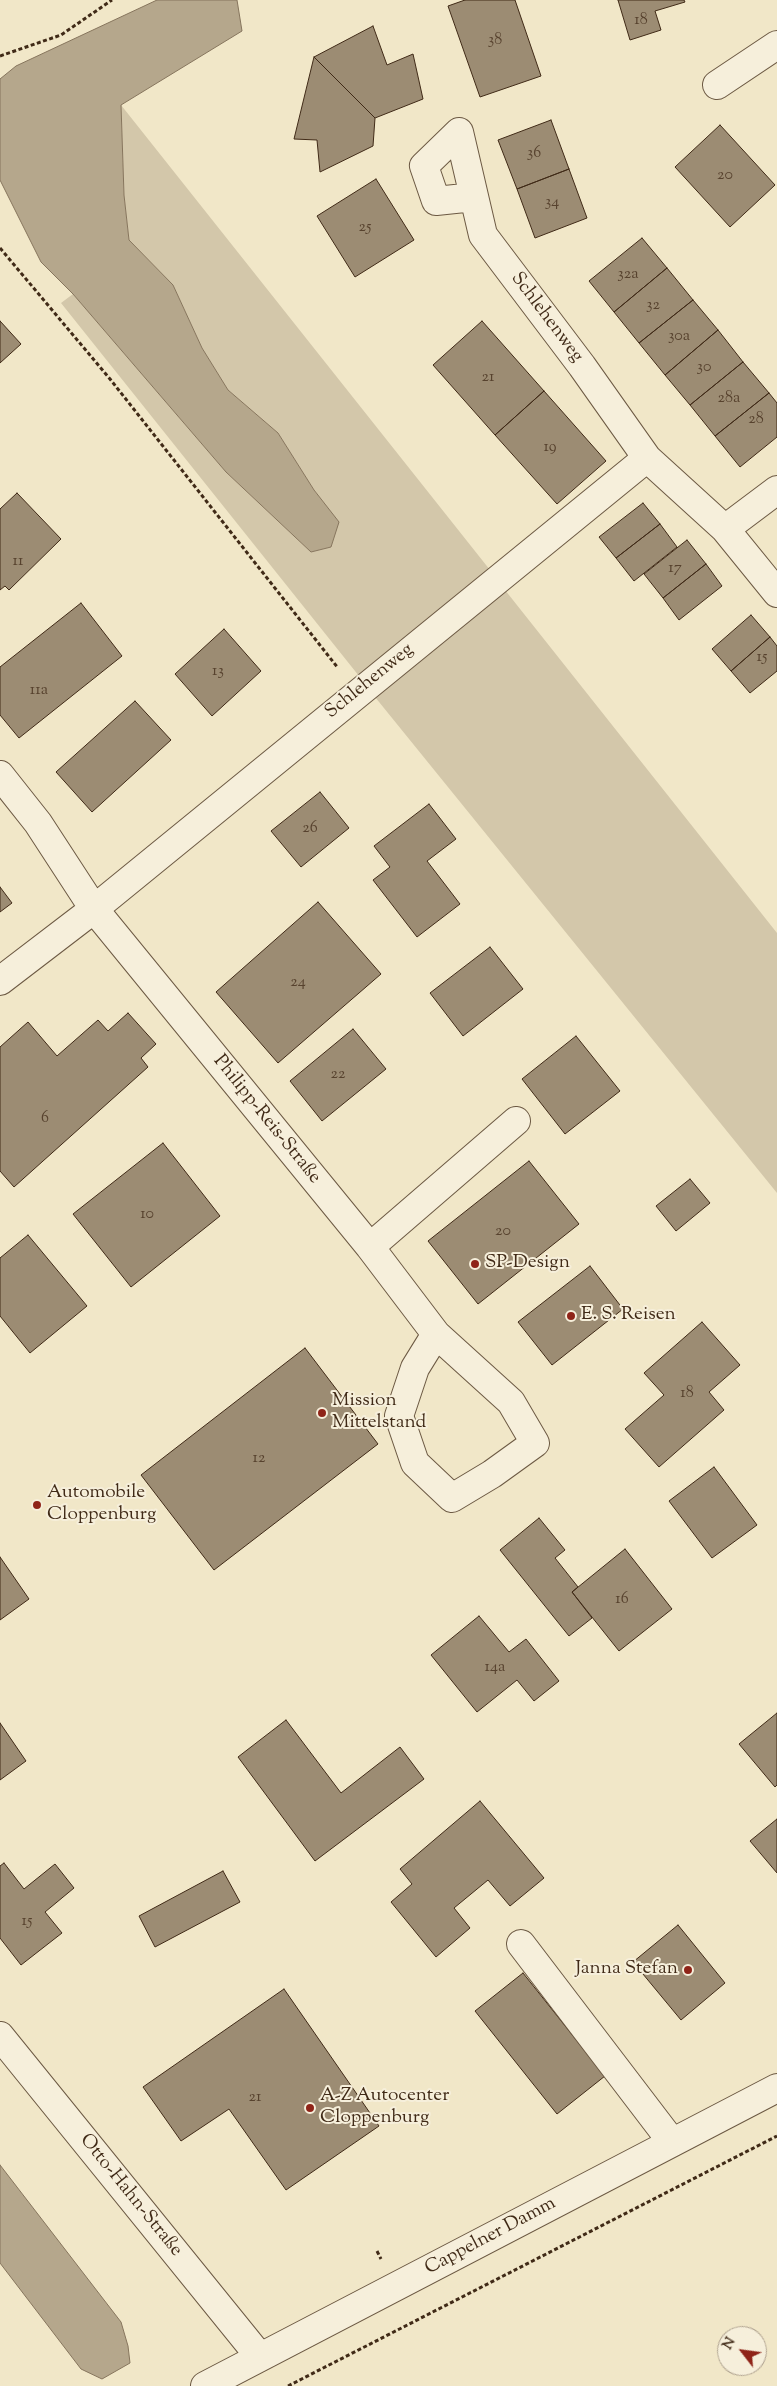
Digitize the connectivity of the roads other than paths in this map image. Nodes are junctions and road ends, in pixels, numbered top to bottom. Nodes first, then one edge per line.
1 (777, 45) edge
2 (717, 85) dead end
3 (474, 197) dead end
4 (647, 458) junction
5 (777, 490) edge
6 (725, 529) junction
7 (777, 593) edge
8 (0, 775) edge
9 (94, 908) junction
10 (0, 981) edge
11 (516, 1121) dead end
12 (370, 1247) junction
13 (436, 1334) junction
14 (521, 1944) dead end
15 (0, 2036) edge
16 (777, 2088) edge
17 (672, 2142) junction
18 (260, 2357) junction
19 (205, 2386) edge

1 - 2 street
3 - 4 street, Schlehenweg
4 - 6 street, Schlehenweg
4 - 9 street, Schlehenweg
5 - 6 street
6 - 7 street, Schlehenweg
8 - 9 street, Philipp-Reis-Straße
9 - 10 street
9 - 12 street, Philipp-Reis-Straße
11 - 12 street
12 - 13 street, Philipp-Reis-Straße
13 - 13 street, Philipp-Reis-Straße
14 - 17 street
15 - 18 street, Otto-Hahn-Straße
16 - 17 street, Cappelner Damm
17 - 18 street, Cappelner Damm
18 - 19 street, Cappelner Damm

